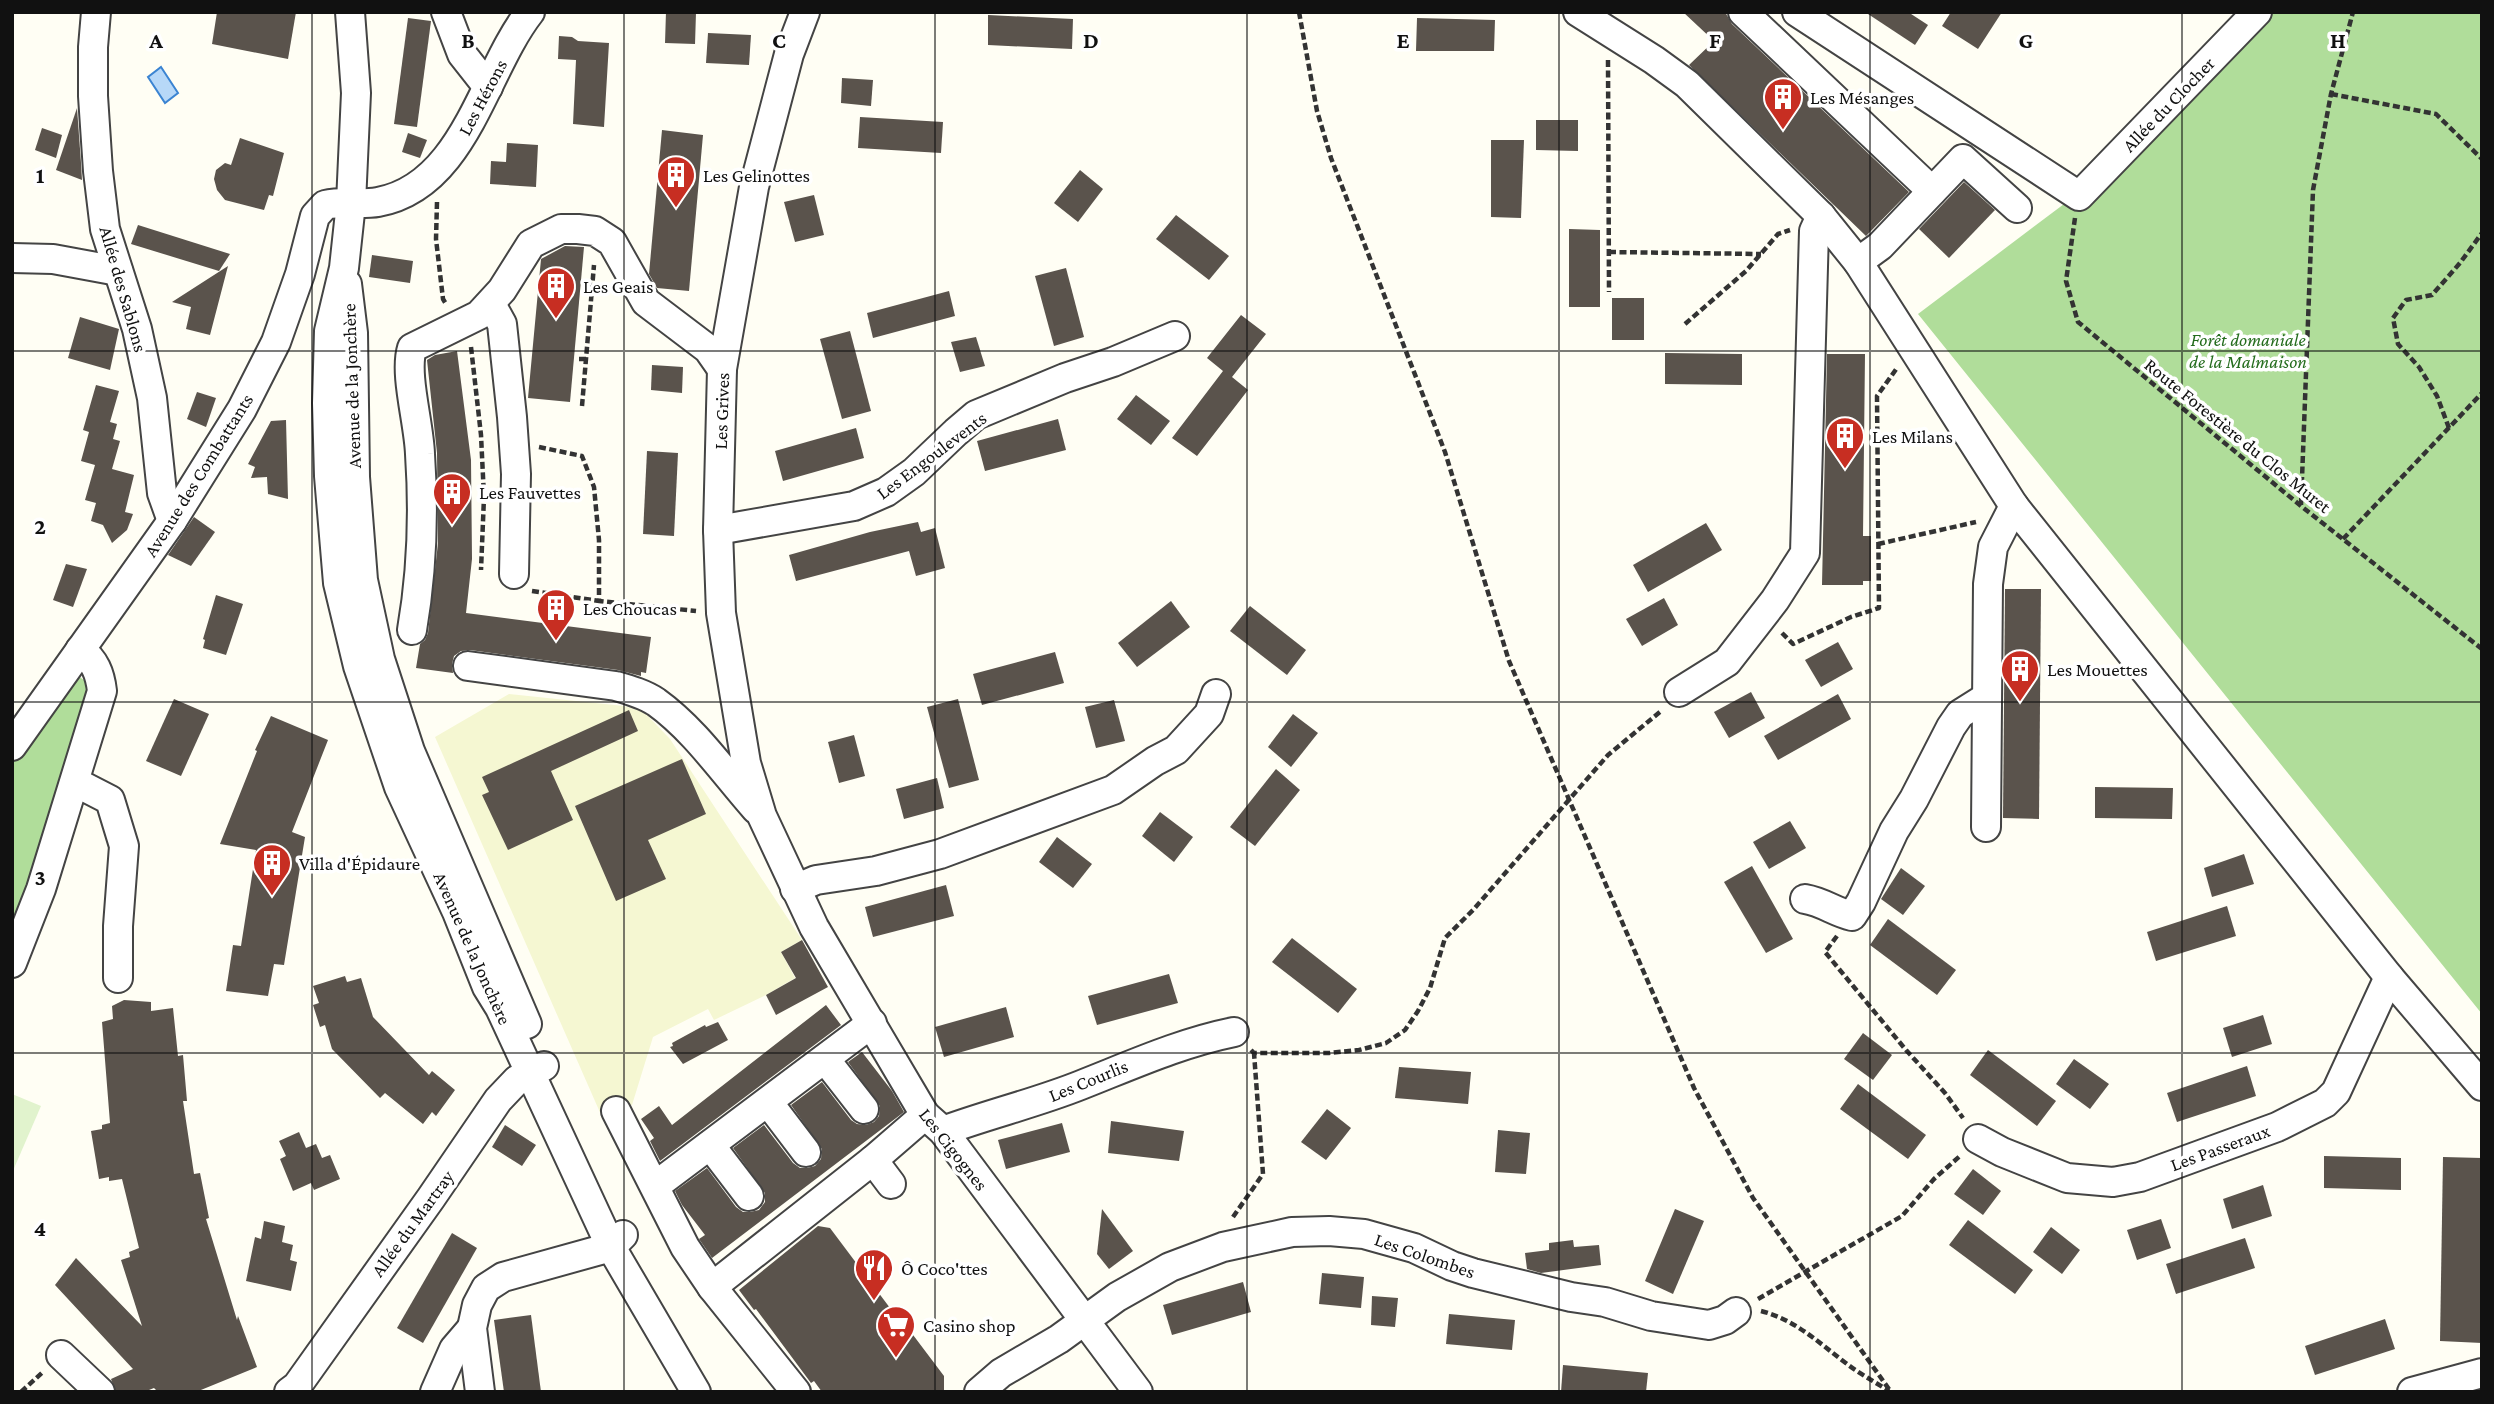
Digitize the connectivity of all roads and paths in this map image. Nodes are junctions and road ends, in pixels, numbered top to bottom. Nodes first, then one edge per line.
1 (96, 12) edge
2 (351, 12) edge
3 (446, 12) edge
4 (530, 12) edge
5 (805, 12) edge
6 (1299, 12) edge
7 (1578, 12) edge
8 (1743, 12) edge
9 (1797, 12) edge
10 (2258, 12) edge
11 (2353, 12) edge
12 (1608, 31) junction
13 (488, 87) junction
14 (2331, 94) junction
15 (2482, 159) edge
16 (438, 166) junction
17 (1932, 191) junction
18 (2079, 196) junction
19 (351, 202) junction
20 (2017, 208) dead end
21 (1819, 219) junction
22 (597, 233) junction
23 (2482, 233) edge
24 (1609, 252) junction
25 (1761, 254) junction
26 (12, 258) edge
27 (1858, 262) junction
28 (118, 271) junction
29 (585, 284) dead end
30 (592, 285) junction
31 (1609, 292) dead end
32 (491, 304) junction
33 (1685, 324) dead end
34 (460, 326) junction
35 (1175, 336) dead end
36 (1914, 349) junction
37 (579, 359) dead end
38 (586, 359) junction
39 (722, 369) junction
40 (2482, 393) edge
41 (582, 406) dead end
42 (2449, 428) junction
43 (514, 441) junction
44 (2014, 506) junction
45 (2301, 506) junction
46 (172, 521) junction
47 (718, 530) junction
48 (2343, 539) junction
49 (1878, 544) junction
50 (481, 570) dead end
51 (514, 574) joint
52 (599, 601) junction
53 (721, 613) junction
54 (1763, 615) junction
55 (412, 630) dead end
56 (2482, 649) edge
57 (80, 650) junction
58 (468, 666) dead end
59 (1679, 692) joint
60 (1216, 694) dead end
61 (1987, 697) junction
62 (12, 746) edge
63 (75, 782) junction
64 (1569, 803) junction
65 (762, 816) junction
66 (1986, 827) dead end
67 (795, 890) junction
68 (1805, 899) dead end
69 (1852, 916) junction
70 (12, 963) edge
71 (2389, 977) junction
72 (118, 978) dead end
73 (872, 1023) junction
74 (1234, 1032) joint
75 (1254, 1053) junction
76 (825, 1059) junction
77 (537, 1070) junction
78 (2482, 1086) edge
79 (768, 1102) junction
80 (863, 1109) dead end
81 (616, 1111) dead end
82 (934, 1123) junction
83 (1978, 1139) junction
84 (710, 1145) junction
85 (806, 1152) dead end
86 (873, 1160) junction
87 (891, 1184) dead end
88 (655, 1186) junction
89 (749, 1196) dead end
90 (1231, 1219) dead end
91 (617, 1241) junction
92 (1804, 1271) junction
93 (712, 1287) junction
94 (1736, 1312) junction
95 (1084, 1320) junction
96 (472, 1328) junction
97 (61, 1355) dead end
98 (2482, 1373) edge
99 (293, 1389) edge
100 (100, 1392) edge
101 (435, 1392) edge
102 (480, 1392) edge
103 (696, 1392) edge
104 (718, 1392) edge
105 (796, 1392) edge
106 (979, 1392) edge
107 (1138, 1392) edge
108 (1891, 1392) edge
109 (2412, 1392) edge

1 - 28 street, Allée des Sablons
2 - 19 street, Avenue de la Jonchère
3 - 13 street
4 - 13 street, Les Hérons
5 - 39 street, Les Grives
6 - 64 path
7 - 12 street
8 - 17 street
9 - 18 street
10 - 18 street, Allée du Clocher
11 - 14 path
12 - 21 street
12 - 24 path
13 - 16 street, Les Hérons
14 - 15 path
14 - 45 path
16 - 19 street, Les Hérons
16 - 34 path
17 - 20 street
17 - 27 street
18 - 45 path, Route Forestière du Clos Muret
19 - 46 street, Avenue des Combattants
19 - 77 street, Avenue de la Jonchère
21 - 25 path
21 - 27 street
21 - 54 street
22 - 30 path
22 - 32 street
22 - 39 street
23 - 42 path
24 - 25 path
24 - 31 path
25 - 33 path
26 - 28 street
27 - 36 street
28 - 46 street, Allée des Sablons
29 - 30 path
30 - 38 path
32 - 34 street
32 - 43 street
34 - 50 path
34 - 55 street
35 - 47 street, Les Engoulevents
36 - 44 street
36 - 49 path
37 - 38 path
38 - 41 path
39 - 47 street, Les Grives
40 - 42 path
42 - 48 path
43 - 51 street
43 - 52 path
44 - 49 path
44 - 61 street
44 - 71 street
45 - 48 path, Route Forestière du Clos Muret
46 - 57 street, Avenue des Combattants
47 - 53 street, Les Grives
48 - 56 path, Route Forestière du Clos Muret
49 - 54 path
51 - 52 path
52 - 53 path
53 - 65 street, Les Grives
54 - 59 street
57 - 62 street, Avenue des Combattants
57 - 63 street
58 - 65 street
59 - 64 path
60 - 67 street
61 - 66 street
61 - 69 street
63 - 70 street
63 - 72 street
64 - 75 path
64 - 92 path
65 - 67 street, Les Cigognes
67 - 73 street, Les Cigognes
68 - 69 street
69 - 83 path
71 - 78 street
71 - 83 street, Les Passeraux
73 - 76 street
73 - 82 street, Les Cigognes
74 - 75 path
74 - 82 street, Les Courlis
75 - 90 path
76 - 79 street
76 - 80 street
77 - 91 street, Avenue de la Jonchère
77 - 99 street, Allée du Martray
79 - 84 street
79 - 85 street
81 - 88 street
82 - 86 street
82 - 95 street, Les Cigognes
83 - 92 path
84 - 88 street
84 - 89 street
86 - 87 street
86 - 93 street
88 - 93 street
91 - 96 street
91 - 103 street, Avenue de la Jonchère
91 - 104 street, Avenue de la Jonchère
92 - 94 path
92 - 108 path
93 - 105 street
94 - 95 street, Les Colombes
94 - 108 path
95 - 106 street, Les Colombes
95 - 107 street, Les Cigognes
96 - 101 street
96 - 102 street
97 - 100 street
98 - 109 street

